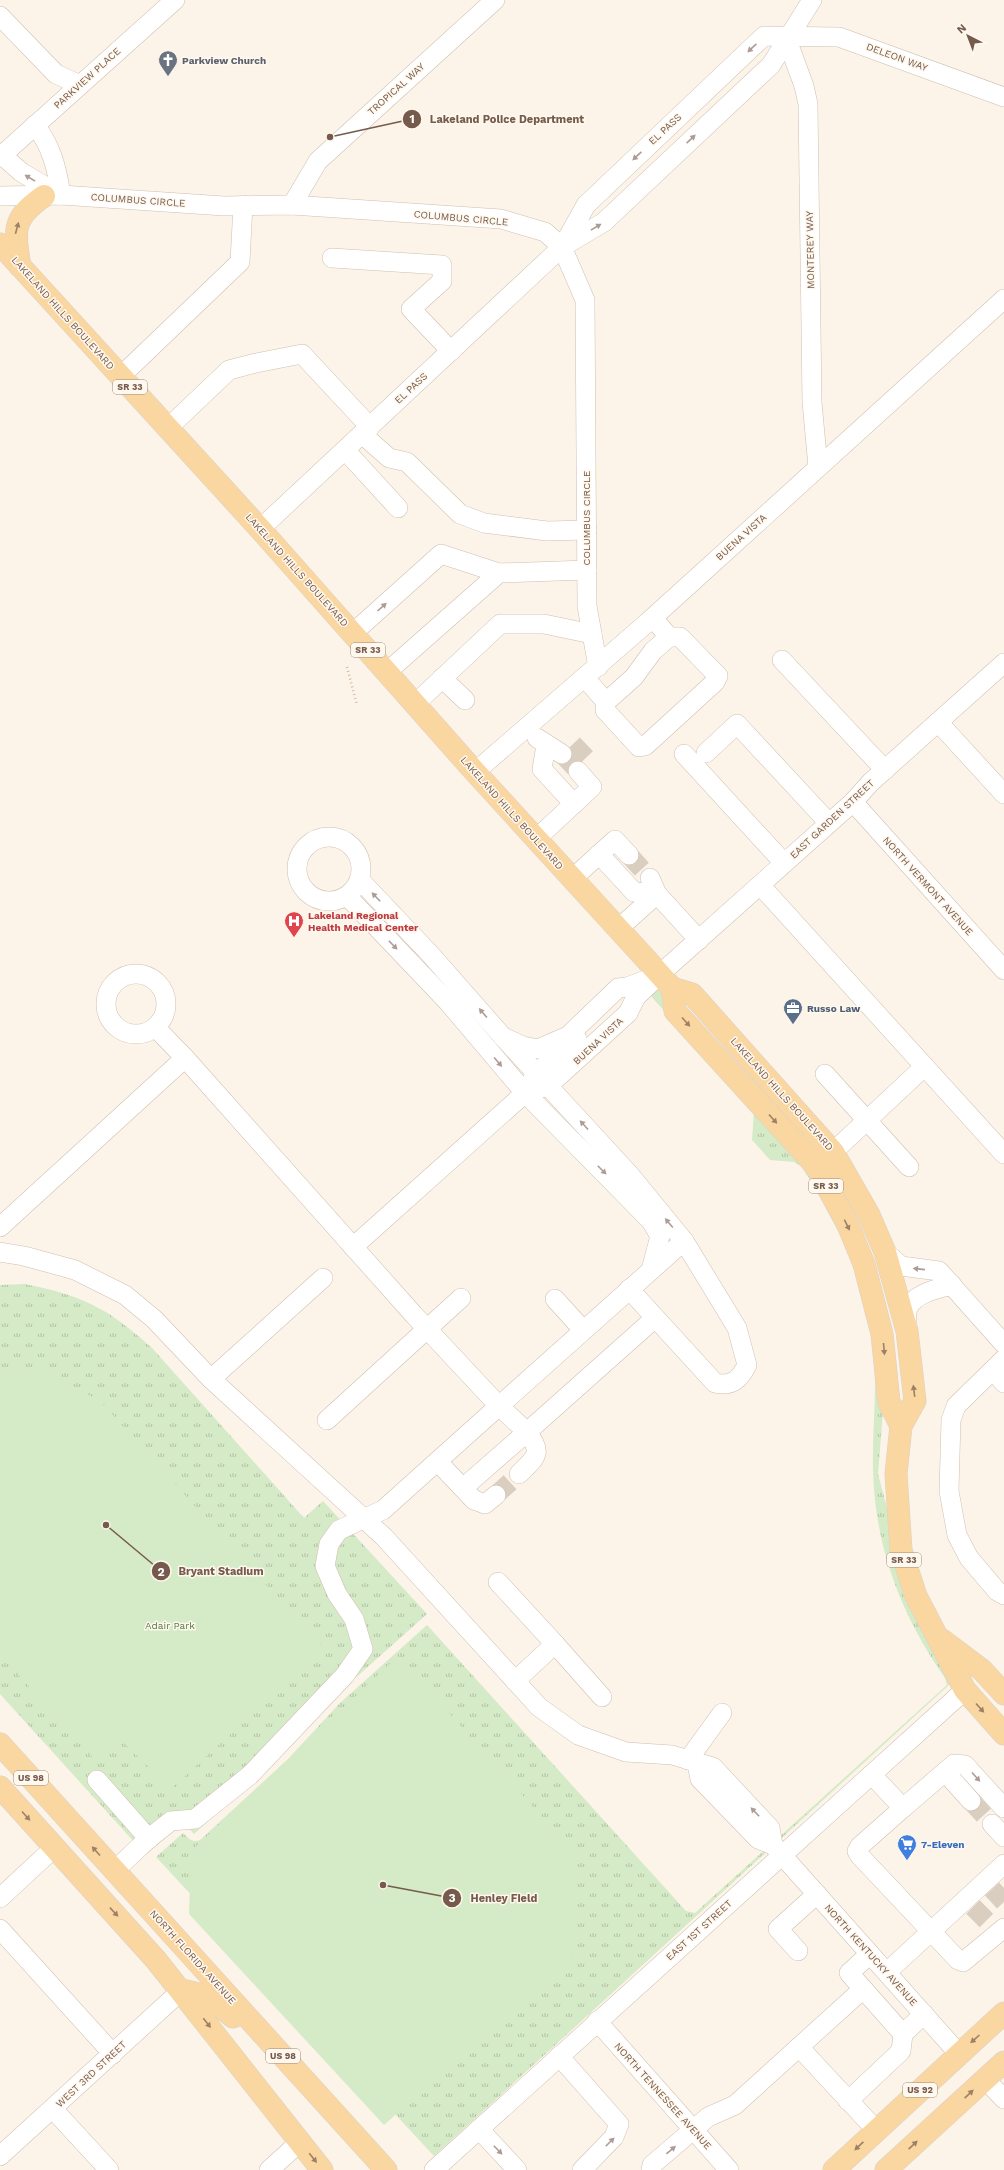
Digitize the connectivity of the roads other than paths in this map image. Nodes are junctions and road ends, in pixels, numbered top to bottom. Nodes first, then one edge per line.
1 (174, 0) edge
2 (495, 0) edge
3 (812, 0) edge
4 (0, 16) edge
5 (786, 37) junction
6 (80, 85) junction
7 (1004, 97) edge
8 (35, 125) junction
9 (1, 156) edge
10 (53, 195) junction
11 (0, 196) edge
12 (292, 205) junction
13 (243, 206) junction
14 (0, 244) edge
15 (562, 247) junction
16 (332, 258) dead end
17 (20, 266) junction
18 (1004, 299) edge
19 (451, 351) junction
20 (121, 376) junction
21 (168, 428) junction
22 (366, 430) junction
23 (345, 450) junction
24 (818, 467) junction
25 (398, 508) dead end
26 (260, 529) junction
27 (587, 530) junction
28 (587, 570) junction
29 (499, 573) junction
30 (653, 618) junction
31 (353, 633) junction
32 (592, 634) junction
33 (669, 636) junction
34 (782, 660) dead end
35 (1004, 663) edge
36 (387, 672) junction
37 (591, 672) junction
38 (442, 678) junction
39 (465, 700) dead end
40 (606, 702) junction
41 (415, 704) junction
42 (938, 722) junction
43 (524, 730) junction
44 (706, 753) dead end
45 (684, 754) dead end
46 (583, 770) tunnel mouth
47 (885, 770) junction
48 (475, 772) junction
49 (1004, 794) edge
50 (853, 802) junction
51 (574, 804) junction
52 (828, 823) junction
53 (536, 839) junction
54 (600, 854) junction
55 (629, 855) tunnel mouth
56 (784, 863) junction
57 (572, 879) junction
58 (360, 880) junction
59 (760, 885) junction
60 (653, 886) junction
61 (346, 896) junction
62 (618, 929) junction
63 (699, 940) junction
64 (1004, 970) edge
65 (666, 981) junction
66 (627, 987) junction
67 (156, 1028) dead end
68 (504, 1036) junction
69 (185, 1058) junction
70 (924, 1067) junction
71 (825, 1074) dead end
72 (542, 1080) junction
73 (525, 1093) junction
74 (868, 1121) junction
75 (833, 1152) junction
76 (1004, 1154) edge
77 (909, 1167) dead end
78 (0, 1227) edge
79 (684, 1241) junction
80 (353, 1247) junction
81 (0, 1252) edge
82 (885, 1252) junction
83 (651, 1270) junction
84 (323, 1278) dead end
85 (952, 1285) junction
86 (629, 1289) junction
87 (461, 1298) dead end
88 (555, 1299) dead end
89 (655, 1318) junction
90 (427, 1329) junction
91 (583, 1330) junction
92 (907, 1331) junction
93 (1002, 1338) edge
94 (1000, 1371) edge
95 (211, 1379) junction
96 (499, 1406) junction
97 (327, 1420) dead end
98 (901, 1426) junction
99 (527, 1432) junction
100 (438, 1462) junction
101 (518, 1474) tunnel mouth
102 (463, 1488) junction
103 (496, 1495) tunnel mouth
104 (364, 1519) junction
105 (498, 1582) dead end
106 (1004, 1595) edge
107 (939, 1638) junction
108 (555, 1644) junction
109 (515, 1681) junction
110 (965, 1690) junction
111 (1004, 1694) edge
112 (602, 1697) dead end
113 (722, 1713) dead end
114 (1004, 1734) edge
115 (0, 1744) edge
116 (693, 1762) junction
117 (945, 1772) junction
118 (872, 1775) junction
119 (97, 1780) dead end
120 (0, 1787) edge
121 (971, 1801) tunnel mouth
122 (904, 1808) junction
123 (1004, 1808) edge
124 (149, 1839) junction
125 (54, 1847) junction
126 (778, 1850) junction
127 (1004, 1865) edge
128 (114, 1871) junction
129 (817, 1894) junction
130 (0, 1898) edge
131 (0, 1929) edge
132 (998, 1929) edge
133 (930, 1930) junction
134 (798, 1951) dead end
135 (870, 1954) junction
136 (892, 1978) junction
137 (863, 1989) junction
138 (182, 1990) junction
139 (877, 2005) junction
140 (1004, 2013) edge
141 (924, 2014) junction
142 (597, 2021) junction
143 (903, 2034) junction
144 (799, 2047) junction
145 (113, 2054) junction
146 (959, 2054) junction
147 (559, 2056) junction
148 (1004, 2062) edge
149 (986, 2079) junction
150 (1004, 2099) edge
151 (848, 2101) junction
152 (53, 2109) junction
153 (479, 2129) junction
154 (693, 2130) junction
155 (876, 2130) junction
156 (300, 2142) junction
157 (0, 2156) edge
158 (109, 2170) edge
159 (269, 2170) edge
160 (322, 2170) edge
161 (370, 2170) edge
162 (386, 2170) edge
163 (434, 2170) edge
164 (517, 2170) edge
165 (582, 2170) edge
166 (651, 2170) edge
167 (729, 2170) edge
168 (834, 2170) edge
169 (886, 2170) edge

1 - 6 street, PARKVIEW PLACE
2 - 12 street, TROPICAL WAY
3 - 5 street, EL PASS
4 - 6 street
5 - 7 street, DELEON WAY
15 -> 5 street, EL PASS
5 -> 15 street, EL PASS
5 - 24 street, MONTEREY WAY
6 - 8 street, PARKVIEW PLACE
8 - 9 street, PARKVIEW PLACE
8 - 10 street
10 -> 9 street
10 - 11 street, COLUMBUS CIRCLE
10 - 13 street, COLUMBUS CIRCLE
17 -> 10 main road
12 - 13 street, COLUMBUS CIRCLE
12 - 15 street, COLUMBUS CIRCLE
13 - 20 street
14 - 17 main road, LAKELAND HILLS BOULEVARD / SR 33
15 - 19 street, EL PASS
15 - 27 street, COLUMBUS CIRCLE
16 - 19 street
17 - 20 main road, LAKELAND HILLS BOULEVARD / SR 33
18 - 24 street, BUENA VISTA
19 - 22 street, EL PASS
20 - 21 main road, LAKELAND HILLS BOULEVARD / SR 33
21 - 22 street
21 - 26 main road, LAKELAND HILLS BOULEVARD / SR 33
22 - 23 street, EL PASS
22 - 27 street
23 - 25 street
23 - 26 street, EL PASS
24 - 30 street, BUENA VISTA
26 - 31 main road, LAKELAND HILLS BOULEVARD / SR 33
27 - 28 street, COLUMBUS CIRCLE
28 - 29 street
28 - 32 street, COLUMBUS CIRCLE
31 -> 29 street
29 - 36 street
30 - 33 street
30 - 37 street, BUENA VISTA
31 - 36 main road, LAKELAND HILLS BOULEVARD / SR 33
32 - 37 street, COLUMBUS CIRCLE
32 - 38 street
33 - 40 street
33 - 40 street
34 - 47 street
35 - 42 street, EAST GARDEN STREET
36 - 41 main road, LAKELAND HILLS BOULEVARD / SR 33
37 - 40 street
37 - 43 street, BUENA VISTA
38 - 39 street
38 - 41 street
41 - 48 main road, LAKELAND HILLS BOULEVARD / SR 33
42 - 47 street, EAST GARDEN STREET
42 - 49 street
43 - 48 street, BUENA VISTA
43 - 51 street
44 - 52 street
45 - 56 street
46 - 51 street
47 - 50 street, EAST GARDEN STREET
48 - 53 main road, LAKELAND HILLS BOULEVARD / SR 33
50 - 52 street, EAST GARDEN STREET
50 - 64 street, NORTH VERMONT AVENUE
51 - 53 street
52 - 56 street, EAST GARDEN STREET
53 - 57 main road, LAKELAND HILLS BOULEVARD / SR 33
54 - 55 street
54 - 57 street
54 - 60 street
56 - 59 street, EAST GARDEN STREET
57 - 62 main road, LAKELAND HILLS BOULEVARD / SR 33
58 - 61 street
58 - 61 street
68 -> 58 street
59 - 63 street, EAST GARDEN STREET
59 - 70 street
60 - 62 street
60 - 63 street
61 -> 73 street
62 - 65 main road, LAKELAND HILLS BOULEVARD / SR 33
63 - 65 street, EAST GARDEN STREET
65 - 66 street
65 - 72 street, BUENA VISTA
65 - 75 main road, LAKELAND HILLS BOULEVARD / SR 33
65 -> 98 main road, SR 33
66 - 68 street
66 - 72 street
67 - 69 street
68 - 72 street
69 - 78 street
69 - 80 street
70 - 74 street
70 - 76 street
71 - 74 street
72 - 73 street
79 -> 72 street
73 - 80 street
73 -> 83 street
74 - 75 street
74 - 77 street
75 - 82 main road, LAKELAND HILLS BOULEVARD / SR 33
79 - 83 street
79 - 89 street
80 - 90 street
81 - 95 street
85 -> 82 street
82 - 92 main road, LAKELAND HILLS BOULEVARD / SR 33
83 - 86 street
84 - 95 street
85 - 92 street
85 - 93 street
86 - 89 street
86 - 91 street
87 - 90 street
88 - 91 street
89 - 99 street
90 - 96 street
90 - 97 street
91 - 96 street
98 -> 92 main road, LAKELAND HILLS BOULEVARD / SR 33
94 - 106 street
95 - 104 street
96 - 99 street
96 - 100 street
98 - 107 main road, LAKELAND HILLS BOULEVARD / SR 33
99 - 101 street
99 - 102 street
100 - 102 street
100 - 104 street
102 - 103 street
104 - 109 street
104 - 124 street
105 - 108 street
107 - 110 main road, LAKELAND HILLS BOULEVARD / SR 33
107 - 111 main road, LAKELAND HILLS BOULEVARD / SR 33
108 - 109 street
108 - 112 street
109 - 116 street
110 -> 114 main road, LAKELAND HILLS BOULEVARD / SR 33
110 - 118 street, EAST 1ST STREET
113 - 116 street
128 -> 115 main road, NORTH FLORIDA AVENUE / US 98
116 - 126 street
117 - 121 street
117 - 122 street
117 -> 123 street
118 - 122 street
118 - 126 street, EAST 1ST STREET
119 - 124 street
120 -> 125 main road, US 98
122 - 133 street
124 - 128 street
125 - 130 street
125 -> 138 main road, US 98
126 - 129 street, NORTH KENTUCKY AVENUE
126 - 142 street, EAST 1ST STREET
127 - 133 street
128 - 162 main road, NORTH FLORIDA AVENUE / US 98
129 - 134 street
129 - 135 street, NORTH KENTUCKY AVENUE
131 - 145 street
132 - 133 street
133 - 136 street
135 - 136 street, NORTH KENTUCKY AVENUE
135 - 137 street
136 - 139 street
136 - 141 street, NORTH KENTUCKY AVENUE
137 - 139 street
137 - 144 street
138 - 145 street, WEST 3RD STREET
138 -> 156 main road, US 98
138 - 161 main road
139 - 143 street
140 -> 146 main road, US 92
141 - 143 street
141 - 146 street, NORTH KENTUCKY AVENUE
142 - 147 street, EAST 1ST STREET
142 - 154 street, NORTH TENNESSEE AVENUE
143 - 151 street
144 - 151 street
144 - 154 street
145 - 152 street, WEST 3RD STREET
146 - 155 main road, US 92
147 - 153 street, EAST 1ST STREET
165 -> 147 street
148 - 149 main road
149 - 150 street
169 -> 149 main road
151 - 155 street
152 - 157 street, WEST 3RD STREET
152 - 158 street
153 - 163 street, EAST 1ST STREET
153 -> 164 street
166 -> 154 street
154 - 167 street, NORTH TENNESSEE AVENUE
155 -> 168 main road, US 92
156 - 159 street
156 -> 160 main road, US 98

